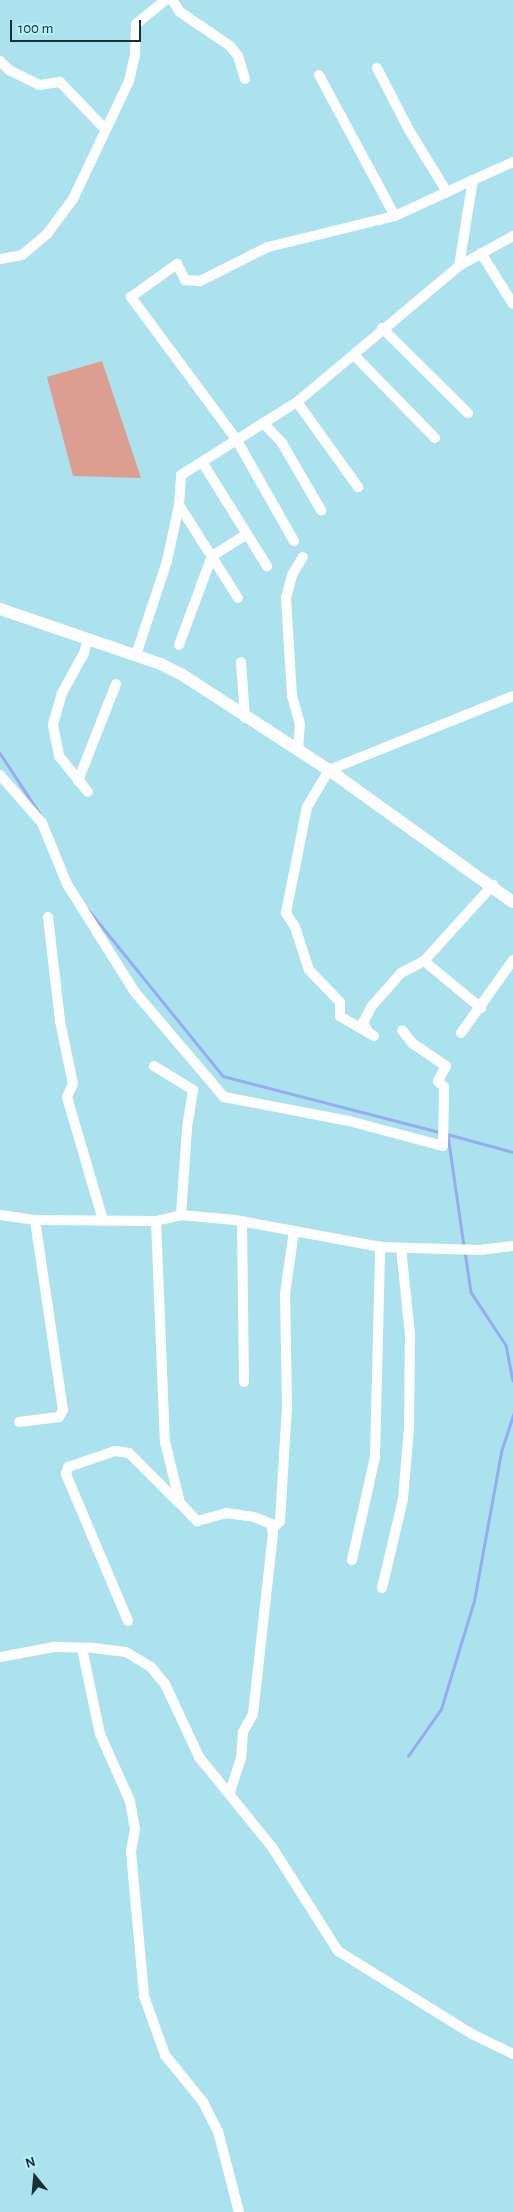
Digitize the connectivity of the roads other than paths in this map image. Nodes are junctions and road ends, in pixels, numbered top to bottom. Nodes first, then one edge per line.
1 (166, 0) edge
2 (172, 0) edge
3 (0, 61) edge
4 (377, 68) dead end
5 (319, 74) dead end
6 (245, 79) dead end
7 (105, 129) junction
8 (513, 162) edge
9 (474, 180) junction
10 (447, 192) junction
11 (395, 216) junction
12 (513, 236) edge
13 (481, 253) junction
14 (0, 259) edge
15 (459, 266) junction
16 (513, 304) edge
17 (382, 328) junction
18 (354, 355) junction
19 (297, 402) junction
20 (468, 413) dead end
21 (263, 422) junction
22 (435, 438) dead end
23 (236, 440) junction
24 (202, 462) junction
25 (358, 487) dead end
26 (179, 504) junction
27 (320, 510) dead end
28 (247, 534) junction
29 (294, 541) dead end
30 (212, 556) junction
31 (303, 557) dead end
32 (267, 566) dead end
33 (238, 598) dead end
34 (0, 609) edge
35 (88, 639) junction
36 (179, 645) dead end
37 (136, 656) junction
38 (242, 662) dead end
39 (116, 684) dead end
40 (513, 696) edge
41 (245, 718) junction
42 (298, 751) junction
43 (329, 770) junction
44 (0, 775) edge
45 (78, 781) junction
46 (88, 792) dead end
47 (493, 885) junction
48 (513, 902) edge
49 (48, 917) dead end
50 (513, 960) edge
51 (424, 961) junction
52 (481, 1008) junction
53 (402, 1030) dead end
54 (461, 1033) dead end
55 (154, 1066) dead end
56 (182, 1214) junction
57 (0, 1215) edge
58 (35, 1220) junction
59 (104, 1220) junction
60 (156, 1221) junction
61 (242, 1221) junction
62 (294, 1231) junction
63 (380, 1246) junction
64 (513, 1246) edge
65 (401, 1248) junction
66 (244, 1382) dead end
67 (18, 1422) dead end
68 (180, 1503) junction
69 (272, 1530) junction
70 (352, 1560) dead end
71 (382, 1588) dead end
72 (128, 1621) dead end
73 (82, 1648) junction
74 (0, 1657) edge
75 (230, 1792) junction
76 (513, 2054) edge
77 (239, 2212) edge

1 - 7 street
2 - 6 street
3 - 7 street
4 - 10 street
5 - 11 street
7 - 14 street
8 - 9 street
9 - 10 street
9 - 15 street
10 - 11 street
11 - 23 street
12 - 13 street
13 - 15 street
13 - 16 street
15 - 17 street
17 - 18 street
17 - 20 street
18 - 19 street
18 - 22 street
19 - 21 street
19 - 25 street
21 - 23 street
21 - 27 street
23 - 24 street
23 - 29 street
24 - 26 street
24 - 28 street
26 - 30 street
26 - 37 street
28 - 30 street
28 - 32 street
30 - 33 street
30 - 36 street
31 - 42 street
34 - 35 main road
35 - 37 main road
35 - 45 street
37 - 41 main road
38 - 41 street
39 - 45 street
40 - 43 street
41 - 42 main road
42 - 43 main road
43 - 47 main road
43 - 51 street
44 - 53 street
45 - 46 street
47 - 48 main road
47 - 51 street
49 - 59 street
50 - 52 street
51 - 52 street
52 - 54 street
55 - 56 street
56 - 60 street
56 - 61 street
57 - 58 street
58 - 59 street
58 - 67 street
59 - 60 street
60 - 68 street
61 - 62 street
61 - 66 street
62 - 63 street
62 - 69 street
63 - 65 street
63 - 70 street
64 - 65 street
65 - 71 street
68 - 69 street
68 - 72 street
69 - 75 street
73 - 74 street
73 - 75 street
73 - 77 street
75 - 76 street

